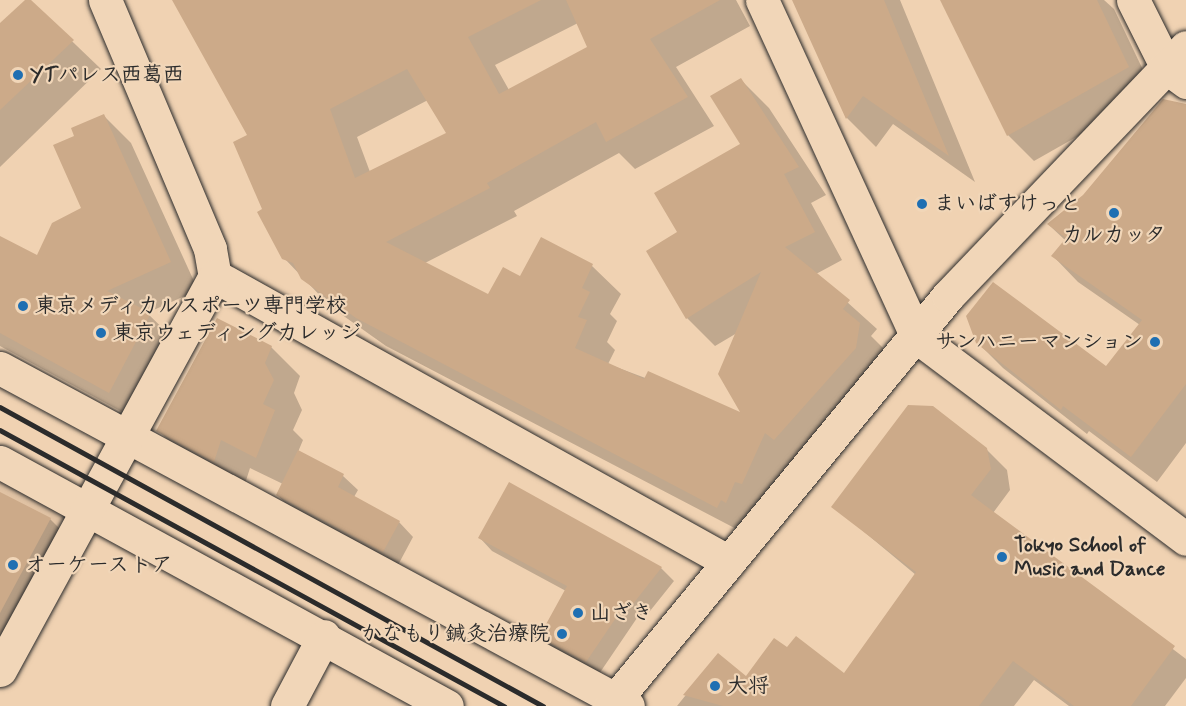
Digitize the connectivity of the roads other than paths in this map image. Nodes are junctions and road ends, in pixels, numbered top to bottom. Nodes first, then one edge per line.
1 (105, 0) edge
2 (762, 0) edge
3 (1133, 0) edge
4 (1180, 66) edge
5 (214, 276) junction
6 (917, 337) junction
7 (0, 368) edge
8 (126, 438) junction
9 (0, 462) edge
10 (88, 508) junction
11 (1186, 539) edge
12 (729, 562) junction
13 (324, 636) junction
14 (0, 669) edge
15 (617, 704) edge
16 (287, 706) edge
17 (447, 706) edge

1 - 5 street
2 - 6 street
3 - 4 street
4 - 6 street
5 - 8 street
5 - 12 street
6 - 11 street
6 - 12 street
7 - 8 street
8 - 10 street
8 - 15 street
9 - 10 street
10 - 13 street
10 - 14 street
12 - 15 street
13 - 16 street
13 - 17 street

